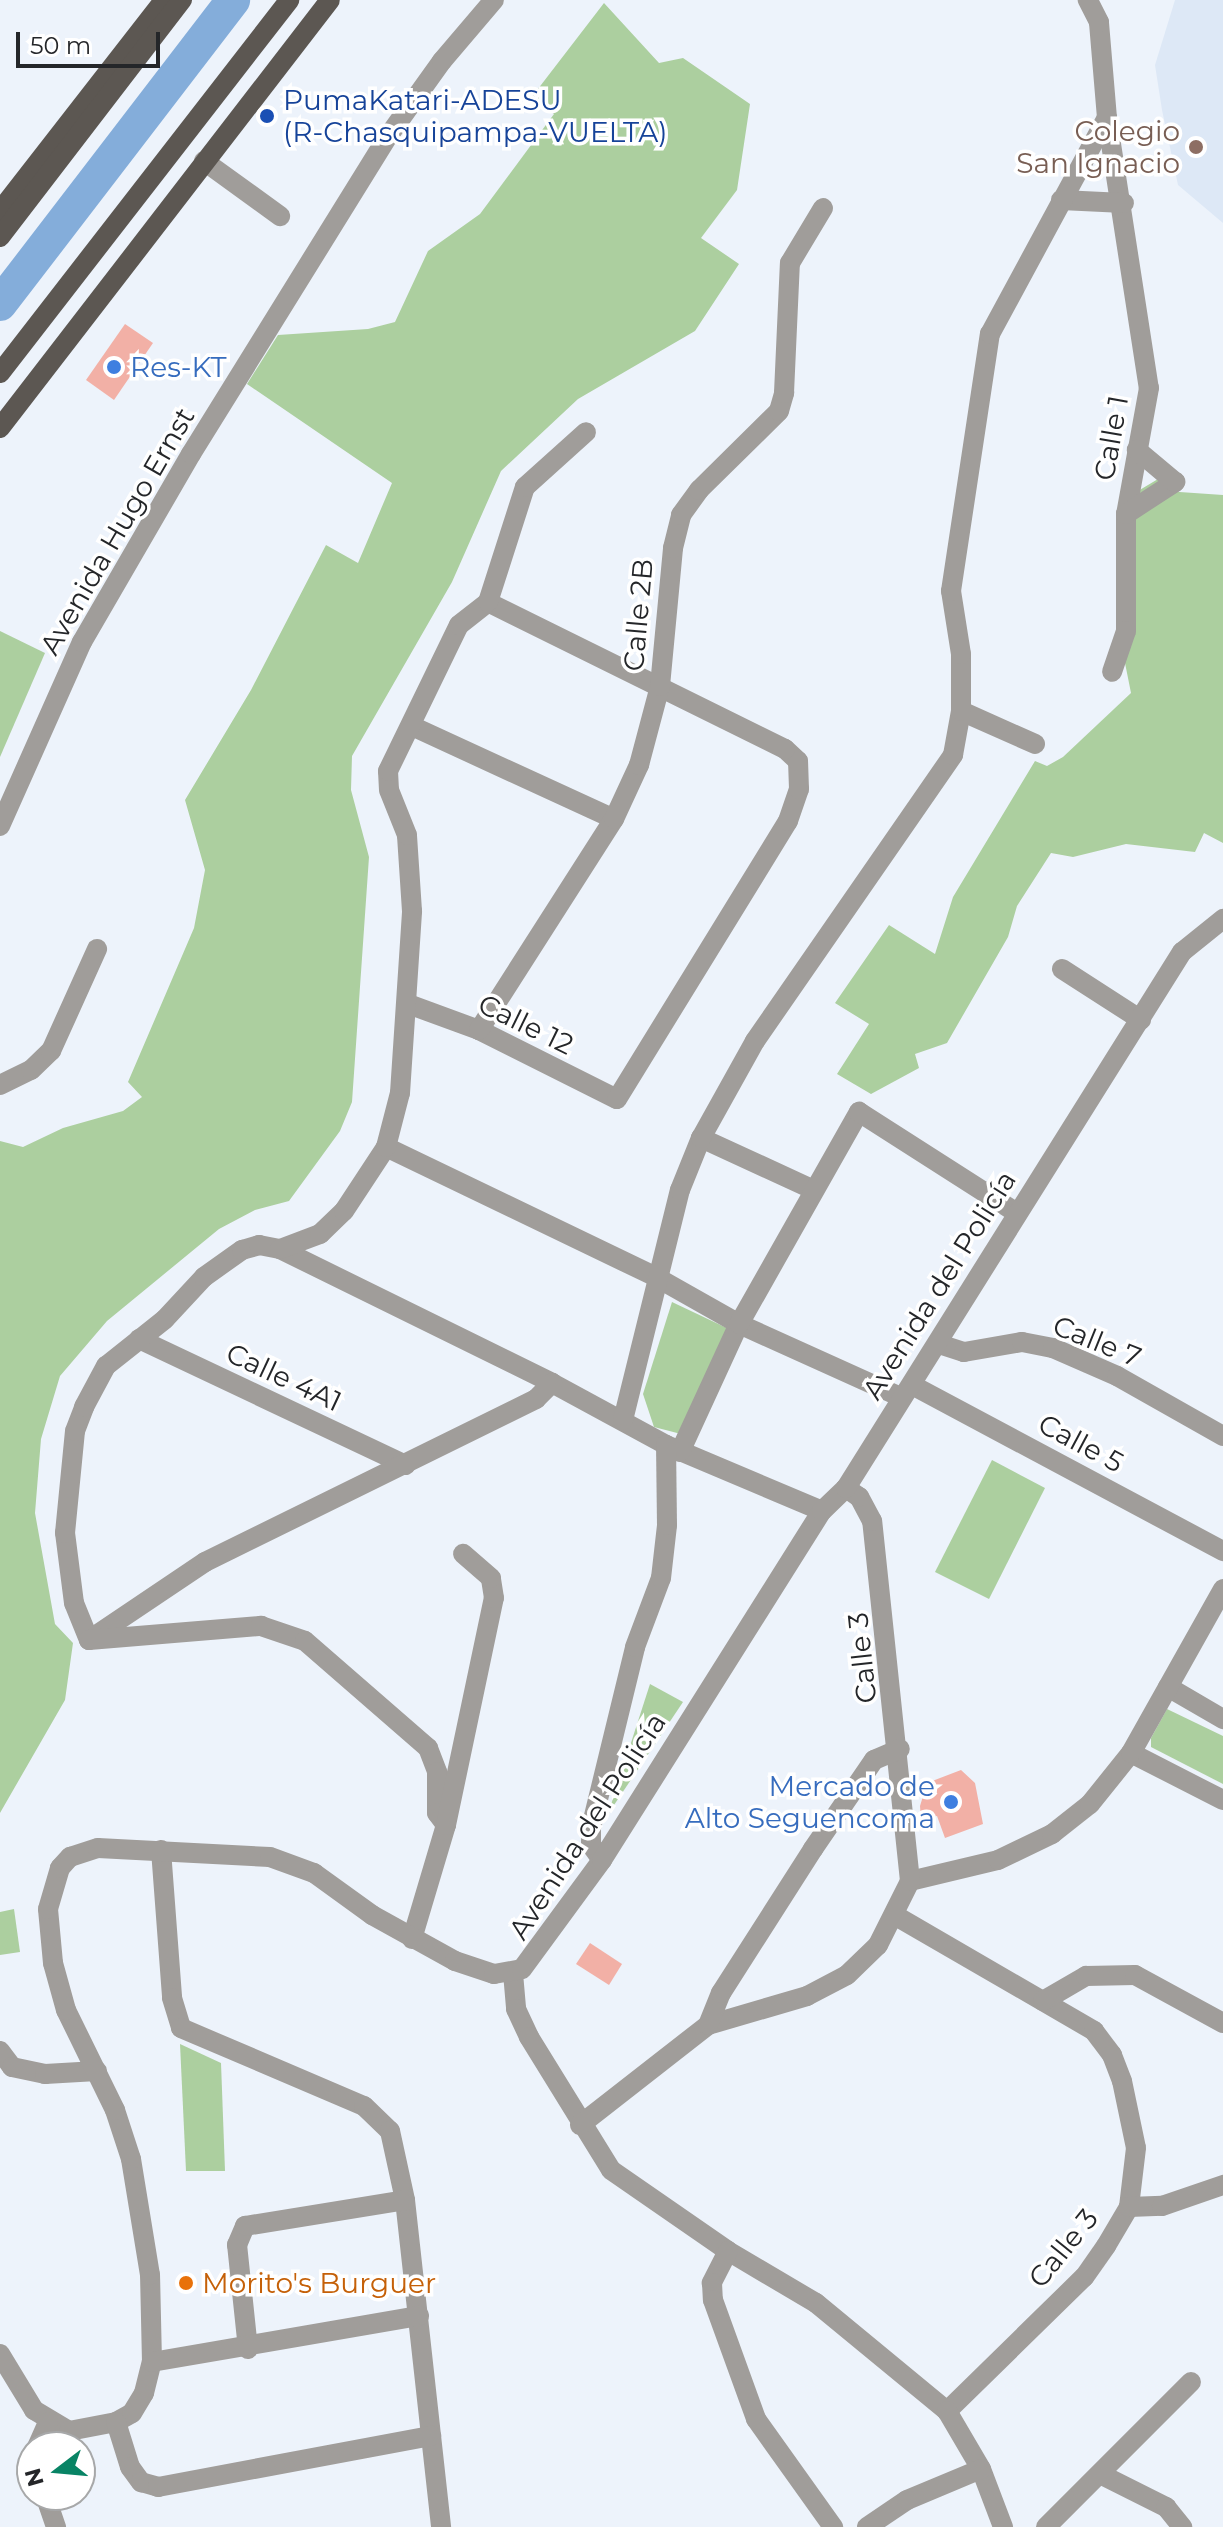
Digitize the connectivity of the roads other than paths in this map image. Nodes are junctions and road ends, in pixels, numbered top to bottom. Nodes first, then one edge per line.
1 (164, 0) edge
2 (182, 0) edge
3 (289, 0) edge
4 (330, 0) edge
5 (494, 0) edge
6 (1088, 0) edge
7 (1107, 118) junction
8 (204, 161) junction
9 (1061, 200) junction
10 (1124, 203) junction
11 (823, 208) dead end
12 (0, 211) edge
13 (280, 216) dead end
14 (0, 237) edge
15 (0, 373) edge
16 (0, 428) edge
17 (586, 432) dead end
18 (1137, 450) junction
19 (1126, 514) junction
20 (488, 602) junction
21 (1112, 672) dead end
22 (660, 686) junction
23 (961, 711) junction
24 (414, 727) junction
25 (1035, 744) dead end
26 (614, 819) junction
27 (0, 826) edge
28 (1223, 919) edge
29 (97, 949) dead end
30 (1062, 969) dead end
31 (408, 1004) junction
32 (1141, 1020) junction
33 (479, 1030) junction
34 (0, 1085) edge
35 (701, 1138) junction
36 (386, 1147) junction
37 (812, 1189) junction
38 (1017, 1213) junction
39 (280, 1249) junction
40 (656, 1277) junction
41 (739, 1324) junction
42 (139, 1339) junction
43 (939, 1344) junction
44 (552, 1383) junction
45 (907, 1391) junction
46 (623, 1420) junction
47 (1223, 1436) edge
48 (673, 1448) junction
49 (406, 1465) junction
50 (846, 1488) junction
51 (822, 1511) junction
52 (1223, 1551) edge
53 (463, 1554) dead end
54 (1223, 1589) edge
55 (89, 1640) junction
56 (1168, 1687) junction
57 (1223, 1719) edge
58 (900, 1749) junction
59 (1131, 1753) junction
60 (1223, 1800) edge
61 (446, 1825) junction
62 (161, 1850) junction
63 (602, 1860) junction
64 (910, 1881) junction
65 (896, 1916) junction
66 (412, 1939) junction
67 (513, 1973) junction
68 (1043, 2001) junction
69 (1223, 2023) edge
70 (708, 2025) junction
71 (0, 2051) edge
72 (97, 2071) junction
73 (580, 2125) junction
74 (1223, 2185) edge
75 (405, 2200) junction
76 (1129, 2207) junction
77 (728, 2251) junction
78 (419, 2316) junction
79 (248, 2349) junction
80 (0, 2354) edge
81 (152, 2362) junction
82 (1191, 2382) dead end
83 (947, 2411) junction
84 (48, 2422) junction
85 (116, 2422) junction
86 (44, 2431) edge
87 (431, 2436) junction
88 (981, 2469) junction
89 (1102, 2475) junction
90 (441, 2527) edge
91 (833, 2527) edge
92 (867, 2527) edge
93 (1003, 2527) edge
94 (1046, 2527) edge
95 (1182, 2527) edge

1 - 12 main road
2 - 14 main road
3 - 15 main road
4 - 8 main road
5 - 27 street, Avenida Hugo Ernst
6 - 7 street, Calle 1
7 - 9 street
7 - 10 street, Calle 1
8 - 13 street
8 - 16 main road
9 - 10 street
9 - 23 street
10 - 18 street, Calle 1
11 - 22 street, Calle 2B
17 - 20 street
18 - 19 street, Calle 1
18 - 19 street
19 - 21 street, Calle 1
20 - 22 street
20 - 24 street
22 - 26 street, Calle 2B
22 - 33 street, Calle 12
23 - 25 street
23 - 35 street
24 - 26 street
24 - 31 street
26 - 33 street, Calle 2B
28 - 32 street, Avenida del Policía
29 - 34 street
30 - 32 street
31 - 33 street, Calle 12
31 - 36 street
32 - 38 street, Avenida del Policía
35 - 37 street
35 - 40 street
36 - 39 street
36 - 40 street, Calle 5
37 - 38 street
37 - 41 street
38 - 43 street, Avenida del Policía
39 - 42 street
39 - 44 street
40 - 41 street, Calle 5
40 - 46 street
41 - 45 street, Calle 5
41 - 48 street
42 - 49 street, Calle 4A1
42 - 55 street
43 - 45 street, Avenida del Policía
43 - 47 street, Calle 7
44 - 46 street
44 - 49 street
45 - 50 street, Avenida del Policía
45 - 52 street, Calle 5
46 - 48 street
48 - 51 street
48 - 63 street
49 - 55 street
50 - 51 street, Avenida del Policía
50 - 58 street, Calle 3
51 - 63 street, Avenida del Policía
53 - 61 street
54 - 56 street
55 - 61 street
56 - 57 street
56 - 59 street
58 - 64 street, Calle 3
58 - 70 street
59 - 60 street
59 - 64 street
61 - 66 street
62 - 66 street, Avenida del Policía
62 - 72 street, Avenida del Policía
62 - 75 street
63 - 67 street, Avenida del Policía
64 - 65 street
65 - 68 street, Calle 3
65 - 70 street
66 - 67 street, Avenida del Policía
67 - 73 street
68 - 69 street
68 - 76 street, Calle 3
70 - 73 street
71 - 72 street
72 - 81 street, Avenida del Policía
73 - 77 street
74 - 76 street
75 - 78 street
75 - 79 street
76 - 83 street, Calle 3
77 - 83 street
77 - 91 street
78 - 79 street
78 - 87 street
79 - 81 street
80 - 84 street
81 - 85 street, Avenida del Policía
82 - 89 street
83 - 88 street
84 - 85 street
84 - 86 street
85 - 87 street
87 - 90 street
88 - 92 street
88 - 93 street
89 - 94 street
89 - 95 street

